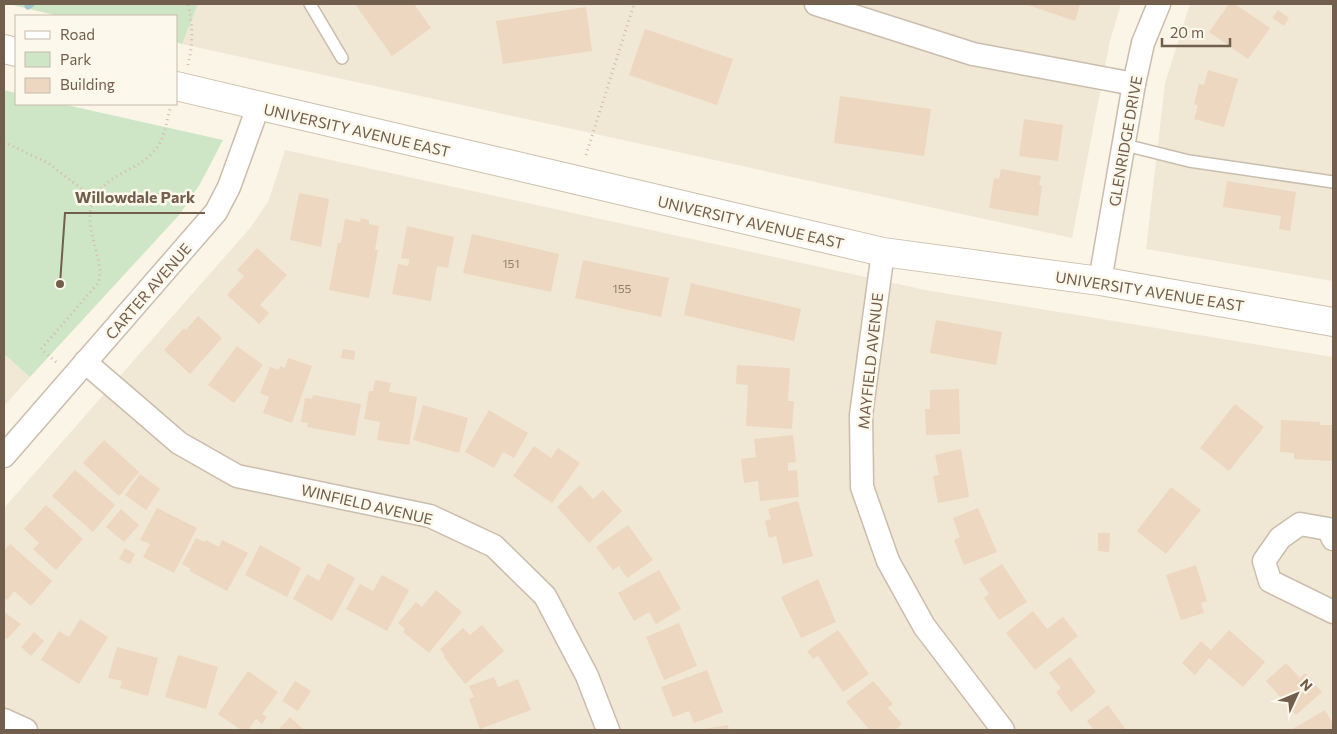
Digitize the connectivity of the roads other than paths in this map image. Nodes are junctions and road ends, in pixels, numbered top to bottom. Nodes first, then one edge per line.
1 (310, 4) edge
2 (816, 4) edge
3 (1159, 4) edge
4 (342, 58) dead end
5 (1134, 84) junction
6 (178, 87) edge
7 (258, 107) junction
8 (1125, 145) junction
9 (1333, 182) edge
10 (883, 252) junction
11 (1100, 281) junction
12 (1333, 322) edge
13 (85, 362) junction
14 (4, 456) edge
15 (1333, 539) edge
16 (1333, 612) edge
17 (4, 720) edge
18 (26, 730) edge
19 (608, 730) edge
20 (1003, 730) edge

1 - 4 lane
2 - 5 street
3 - 5 street, GLENRIDGE DRIVE
5 - 8 street, GLENRIDGE DRIVE
6 - 7 main road, UNIVERSITY AVENUE EAST
7 - 10 main road, UNIVERSITY AVENUE EAST
7 - 13 street, CARTER AVENUE
8 - 9 lane
8 - 11 street, GLENRIDGE DRIVE
10 - 11 main road, UNIVERSITY AVENUE EAST
10 - 20 street, MAYFIELD AVENUE
11 - 12 main road, UNIVERSITY AVENUE EAST
13 - 14 street, CARTER AVENUE
13 - 19 street, WINFIELD AVENUE
15 - 16 street
17 - 18 street

